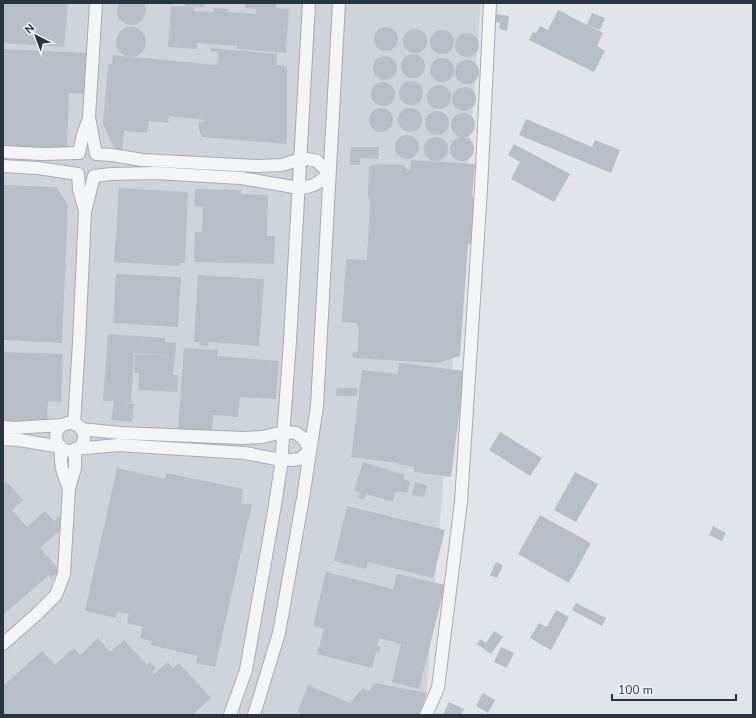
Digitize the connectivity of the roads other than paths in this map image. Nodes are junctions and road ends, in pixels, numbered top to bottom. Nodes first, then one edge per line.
1 (96, 3) edge
2 (309, 3) edge
3 (339, 3) edge
4 (490, 3) edge
5 (90, 117) junction
6 (3, 152) edge
7 (79, 153) junction
8 (96, 154) junction
9 (301, 159) junction
10 (3, 166) edge
11 (329, 173) junction
12 (78, 174) junction
13 (94, 176) junction
14 (299, 188) junction
15 (85, 212) junction
16 (72, 426) junction
17 (3, 427) edge
18 (284, 432) junction
19 (3, 439) edge
20 (61, 447) junction
21 (75, 449) junction
22 (310, 450) junction
23 (281, 460) junction
24 (69, 488) junction
25 (3, 644) edge
26 (230, 715) edge
27 (254, 715) edge
28 (426, 715) edge

1 - 5 street
2 - 9 street
3 - 11 street
4 - 28 street
5 - 7 street
5 - 8 street
6 - 7 street
7 - 8 street
7 - 12 street
8 - 9 street
8 - 13 street
9 - 11 street
9 - 14 street
10 - 12 street
11 - 14 street
11 - 22 street
12 - 13 street
12 - 15 street
13 - 14 street
13 - 15 street
14 - 18 street
15 - 16 street
16 - 17 street
16 - 18 street
16 - 20 street
16 - 21 street
18 - 22 street
18 - 23 street
19 - 20 street
20 - 21 street
20 - 24 street
21 - 23 street
21 - 24 street
22 - 23 street
22 - 27 street
23 - 26 street
24 - 25 street

